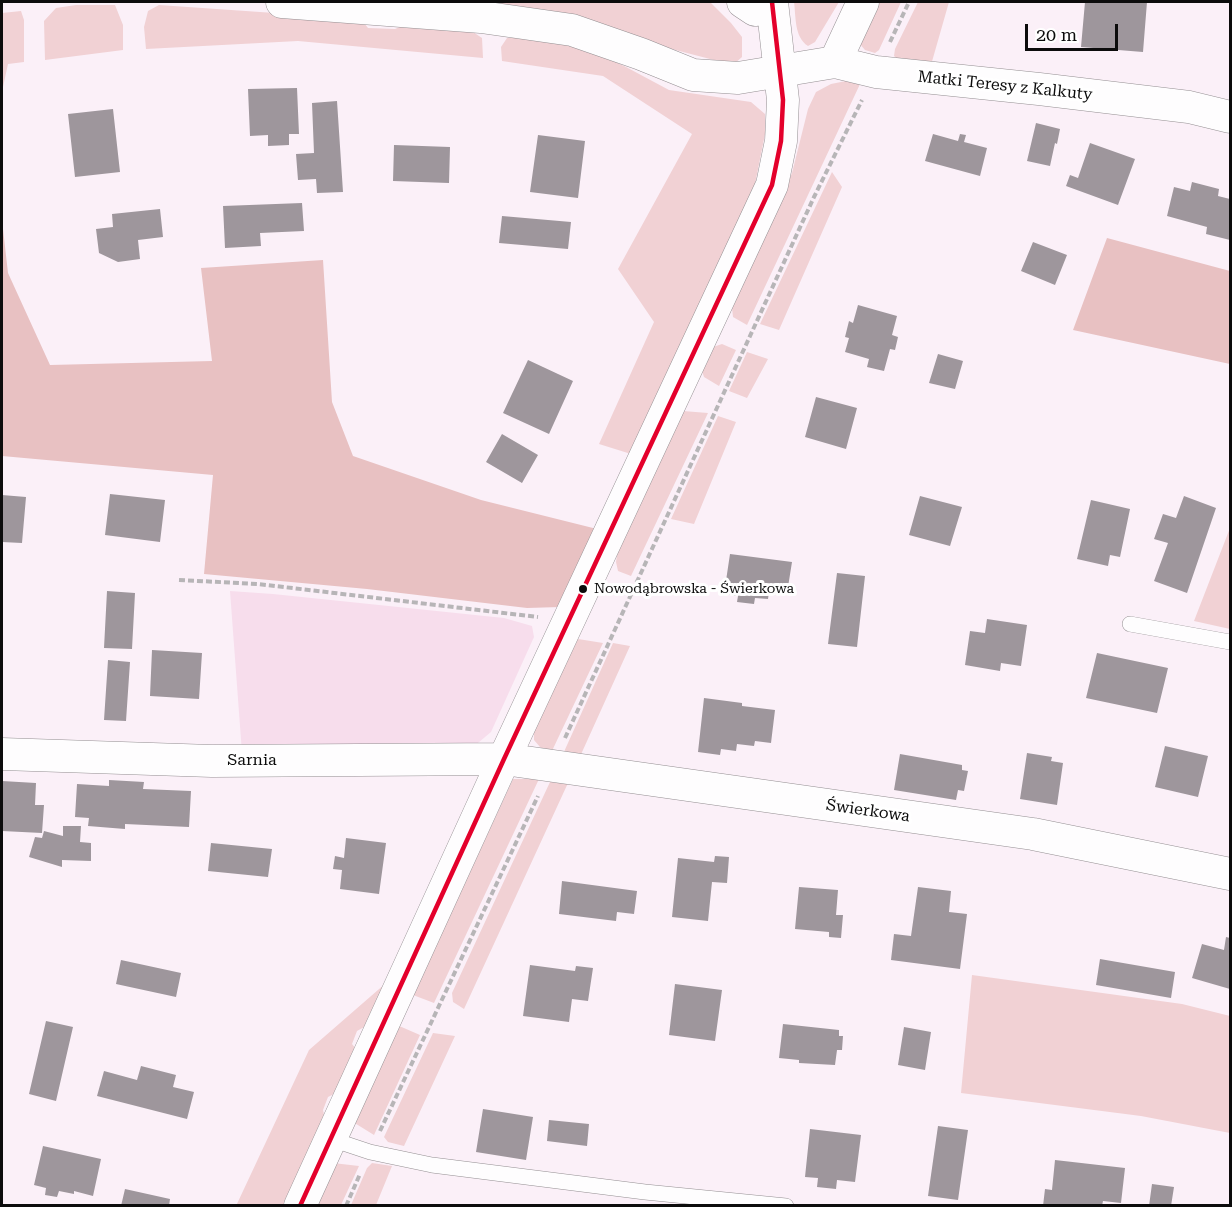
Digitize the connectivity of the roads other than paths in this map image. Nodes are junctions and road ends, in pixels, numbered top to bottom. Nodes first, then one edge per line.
1 (282, 2) edge
2 (863, 2) edge
3 (755, 4) edge
4 (835, 62) junction
5 (780, 72) junction
6 (1230, 117) edge
7 (1130, 624) dead end
8 (1230, 642) edge
9 (2, 754) edge
10 (504, 759) junction
11 (1230, 874) edge
12 (331, 1139) junction
13 (300, 1206) edge
14 (786, 1206) edge

1 - 5 street, Matki Teresy z Kalkuty
2 - 4 street
3 - 5 street
4 - 5 street, Matki Teresy z Kalkuty
4 - 6 street, Matki Teresy z Kalkuty
5 - 10 street
7 - 8 lane
9 - 10 street, Sarnia
10 - 11 street, Świerkowa
10 - 12 street
12 - 13 street
12 - 14 lane

